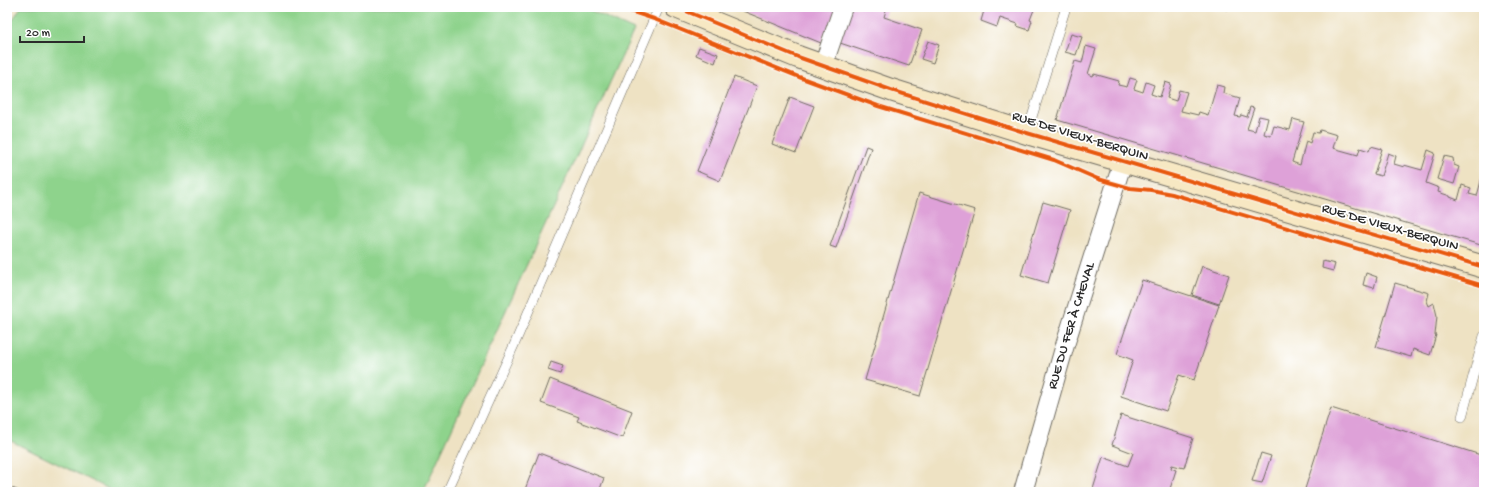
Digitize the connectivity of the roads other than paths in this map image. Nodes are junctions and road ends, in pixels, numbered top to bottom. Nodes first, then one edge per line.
1 (659, 7) edge
2 (843, 7) edge
3 (1066, 7) edge
4 (681, 8) edge
5 (823, 66) junction
6 (1026, 133) junction
7 (1123, 161) junction
8 (1484, 267) edge
9 (1484, 336) edge
10 (1462, 417) dead end
11 (447, 492) edge
12 (1022, 492) edge

1 - 11 lane
2 - 5 street
3 - 6 lane
4 - 5 street, RUE DE VIEUX-BERQUIN
5 - 6 street, RUE DE VIEUX-BERQUIN
6 - 7 street, RUE DE VIEUX-BERQUIN
7 - 8 street, RUE DE VIEUX-BERQUIN
7 - 12 street, RUE DU FER À CHEVAL
9 - 10 lane

